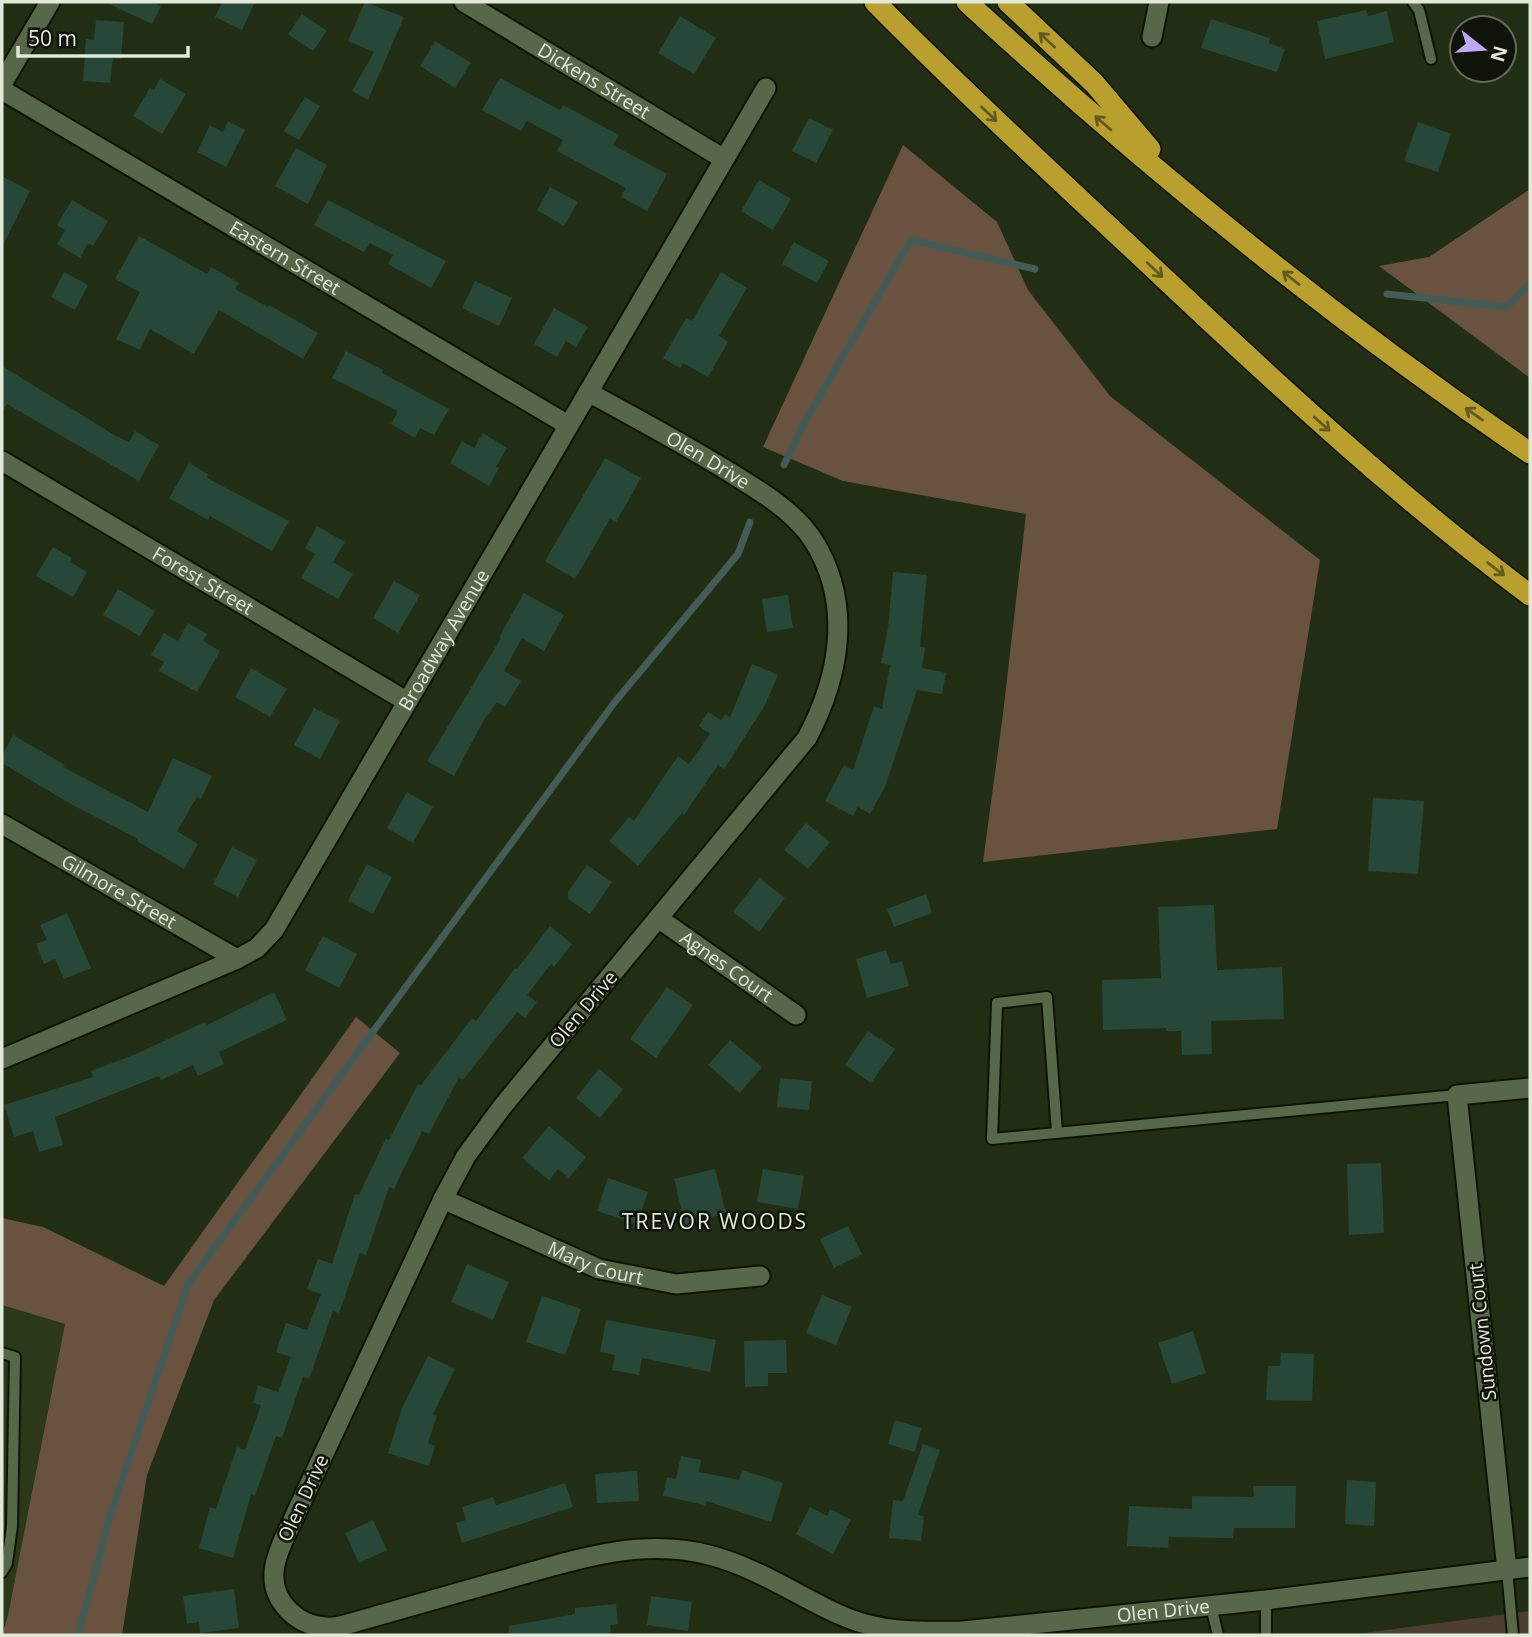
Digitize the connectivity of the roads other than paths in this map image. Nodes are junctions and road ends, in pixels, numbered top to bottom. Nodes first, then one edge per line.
1 (50, 2) edge
2 (464, 2) edge
3 (861, 2) edge
4 (875, 2) edge
5 (967, 2) edge
6 (1008, 2) edge
7 (1159, 2) edge
8 (1413, 2) edge
9 (1152, 37) dead end
10 (1431, 59) dead end
11 (940, 66) junction
12 (2, 85) edge
13 (766, 88) dead end
14 (2, 90) edge
15 (724, 159) junction
16 (1192, 199) junction
17 (587, 392) junction
18 (568, 425) junction
19 (1530, 453) edge
20 (2, 461) edge
21 (1530, 594) edge
22 (406, 701) junction
23 (2, 824) edge
24 (658, 918) junction
25 (237, 959) junction
26 (796, 1015) dead end
27 (2, 1059) edge
28 (1530, 1088) edge
29 (1457, 1095) junction
30 (1057, 1132) junction
31 (443, 1199) junction
32 (760, 1276) dead end
33 (2, 1353) edge
34 (1530, 1567) edge
35 (1507, 1570) junction
36 (2, 1572) edge
37 (1266, 1600) junction
38 (1211, 1606) junction
39 (939, 1633) edge
40 (1218, 1635) edge
41 (1266, 1635) edge
42 (1513, 1635) edge

1 - 12 street
2 - 15 street, Dickens Street
3 - 11 highway
4 - 11 highway
16 -> 5 highway
16 -> 6 highway
7 - 9 street
8 - 10 lane
11 -> 21 highway
13 - 15 street, Broadway Avenue
14 - 18 street, Eastern Street
15 - 17 street, Broadway Avenue
19 -> 16 highway
17 - 18 street, Broadway Avenue
17 - 24 street, Olen Drive
18 - 22 street, Broadway Avenue
20 - 22 street, Forest Street
22 - 25 street, Broadway Avenue
23 - 25 street, Gilmore Street
24 - 26 street, Agnes Court
24 - 31 street, Olen Drive
25 - 27 street, Broadway Avenue
28 - 29 street
29 - 30 lane
29 - 35 street, Sundown Court
30 - 30 lane
31 - 32 street, Mary Court
31 - 39 street, Olen Drive
33 - 36 lane
34 - 35 street, Olen Drive
35 - 37 street, Olen Drive
35 - 42 lane
37 - 38 street, Olen Drive
37 - 41 lane
38 - 39 street, Olen Drive
38 - 40 lane

